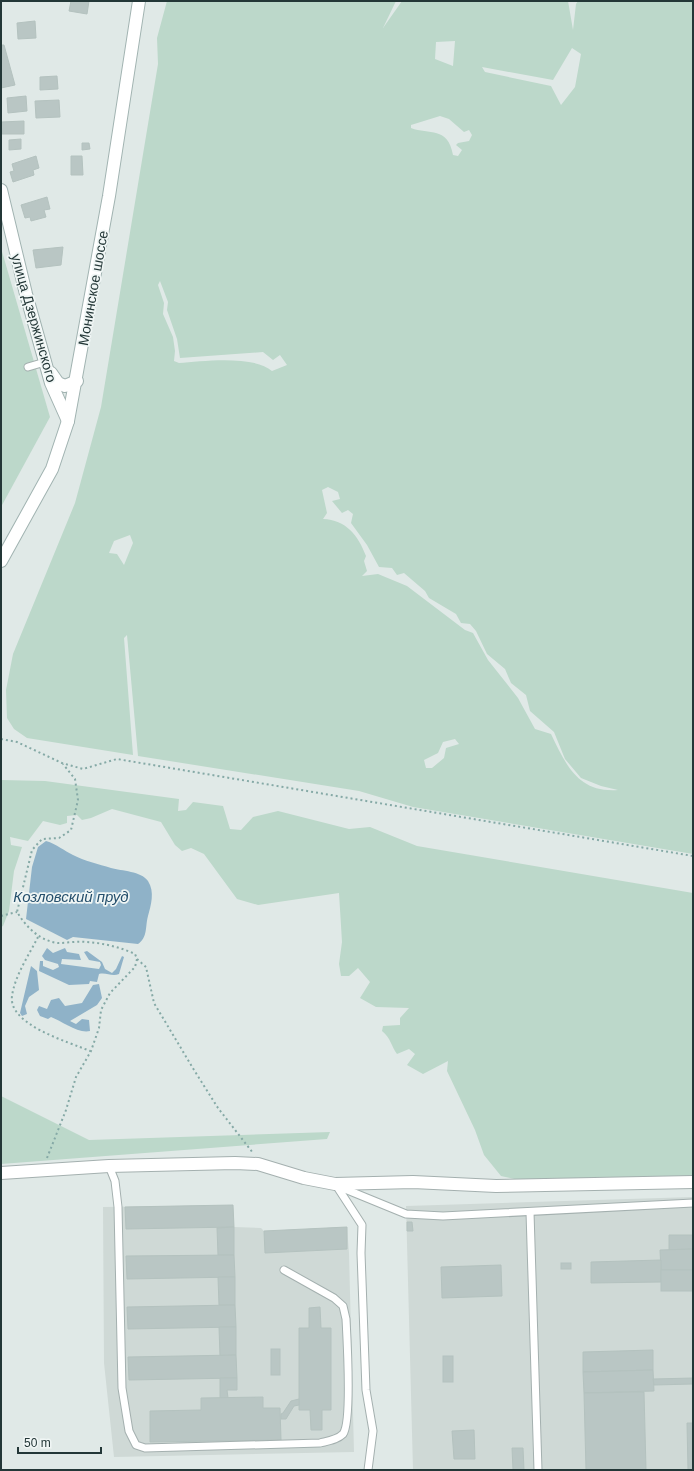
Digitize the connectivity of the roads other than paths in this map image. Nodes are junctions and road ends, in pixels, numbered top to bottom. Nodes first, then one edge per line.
1 (139, 1) edge
2 (1, 190) edge
3 (46, 364) junction
4 (28, 367) dead end
5 (77, 382) junction
6 (68, 421) junction
7 (1, 561) edge
8 (109, 1166) junction
9 (1, 1173) edge
10 (693, 1182) edge
11 (335, 1184) junction
12 (693, 1203) edge
13 (530, 1212) junction
14 (284, 1270) dead end
15 (368, 1470) edge
16 (538, 1470) edge

1 - 5 street, Монинское шоссе
2 - 3 street, улица Дзержинского
3 - 4 lane
3 - 5 street
3 - 6 street, улица Дзержинского
5 - 6 street, Монинское шоссе
6 - 7 street, Монинское шоссе
8 - 9 street
8 - 11 street
8 - 14 lane
10 - 11 street
11 - 13 lane
11 - 15 lane
12 - 13 lane
13 - 16 lane

